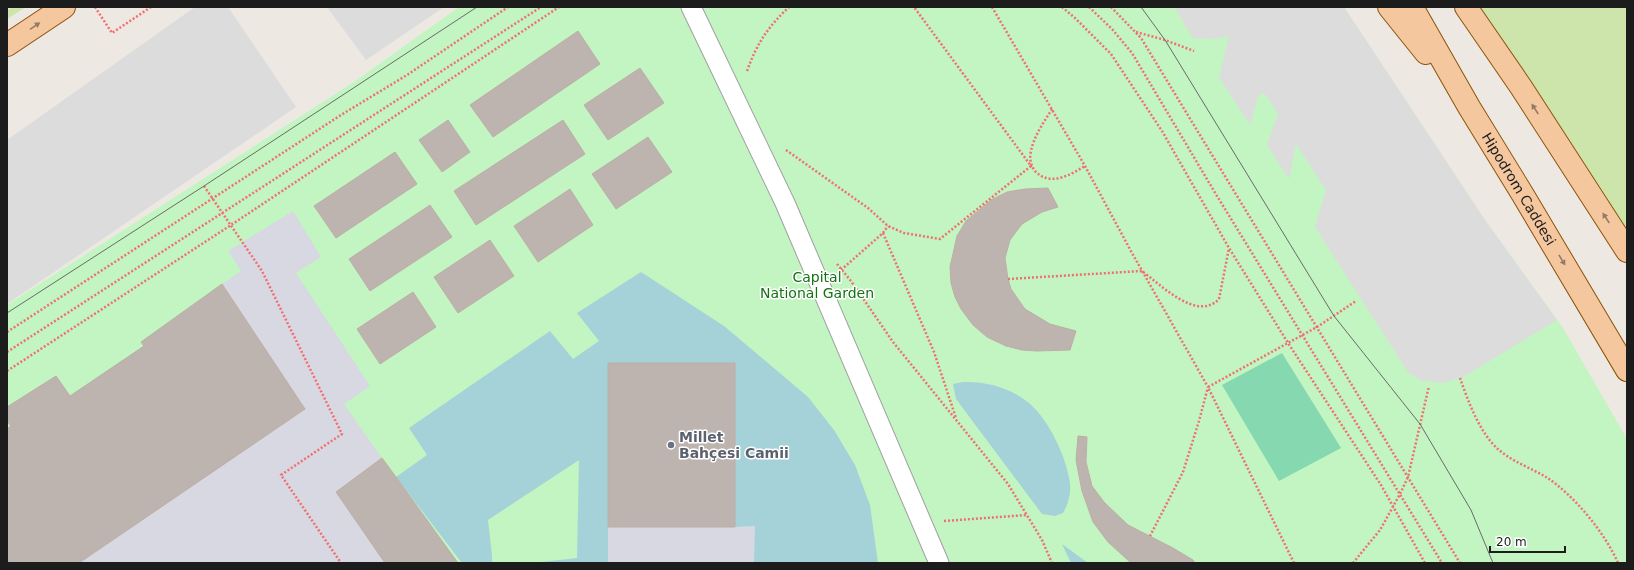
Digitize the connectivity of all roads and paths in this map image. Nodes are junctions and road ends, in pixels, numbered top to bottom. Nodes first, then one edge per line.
1 (64, 7) edge
2 (95, 7) edge
3 (152, 7) edge
4 (508, 7) edge
5 (542, 7) edge
6 (560, 7) edge
7 (691, 7) edge
8 (789, 7) edge
9 (914, 7) edge
10 (992, 7) edge
11 (1062, 7) edge
12 (1089, 7) edge
13 (1111, 7) edge
14 (1389, 7) edge
15 (1412, 7) edge
16 (1466, 7) edge
17 (1478, 7) edge
18 (1136, 32) junction
19 (7, 45) edge
20 (1194, 51) dead end
21 (745, 76) dead end
22 (1521, 87) junction
23 (1469, 107) junction
24 (1052, 109) junction
25 (785, 150) dead end
26 (1031, 166) junction
27 (1085, 166) junction
28 (204, 186) dead end
29 (213, 199) junction
30 (222, 213) junction
31 (231, 225) junction
32 (888, 226) junction
33 (884, 232) junction
34 (1229, 248) junction
35 (1627, 251) edge
36 (832, 258) dead end
37 (841, 270) junction
38 (1142, 271) junction
39 (1008, 279) dead end
40 (1356, 301) dead end
41 (1317, 327) junction
42 (7, 332) edge
43 (1302, 335) junction
44 (1288, 343) junction
45 (7, 352) edge
46 (1627, 370) edge
47 (7, 371) edge
48 (1460, 378) dead end
49 (1429, 386) dead end
50 (1208, 387) junction
51 (956, 420) junction
52 (1408, 477) junction
53 (1400, 494) junction
54 (1393, 507) junction
55 (1027, 515) junction
56 (921, 522) junction
57 (1150, 536) dead end
58 (341, 563) edge
59 (939, 563) edge
60 (1052, 563) edge
61 (1294, 563) edge
62 (1353, 563) edge
63 (1425, 563) edge
64 (1442, 563) edge
65 (1460, 563) edge
66 (1618, 563) edge

19 -> 1 main road
2 - 3 path
4 - 29 path
5 - 30 path
6 - 31 path
7 - 56 street
8 - 21 path
9 - 26 path
10 - 24 path
11 - 34 path
12 - 43 path
13 - 18 path
14 - 23 main road
15 - 23 main road, Hipodrom Caddesi
16 - 22 main road
17 - 22 main road
18 - 20 path
18 - 41 path
35 -> 22 main road
23 -> 46 main road, Hipodrom Caddesi
24 - 26 path
24 - 27 path
25 - 32 path
26 - 27 path
26 - 32 path
27 - 38 path
28 - 29 path
29 - 30 path
29 - 42 path
30 - 31 path
30 - 45 path
31 - 47 path
31 - 58 path
32 - 33 path
33 - 37 path
33 - 51 path
34 - 38 path
34 - 44 path
36 - 37 path
37 - 51 path
38 - 39 path
38 - 50 path
40 - 41 path
41 - 43 path
41 - 52 path
43 - 44 path
43 - 53 path
44 - 50 path
44 - 54 path
48 - 66 path
49 - 52 path
50 - 57 path
50 - 61 path
51 - 55 path
52 - 53 path
52 - 65 path
53 - 54 path
53 - 64 path
54 - 62 path
54 - 63 path
55 - 56 path
55 - 60 path
56 - 59 street

